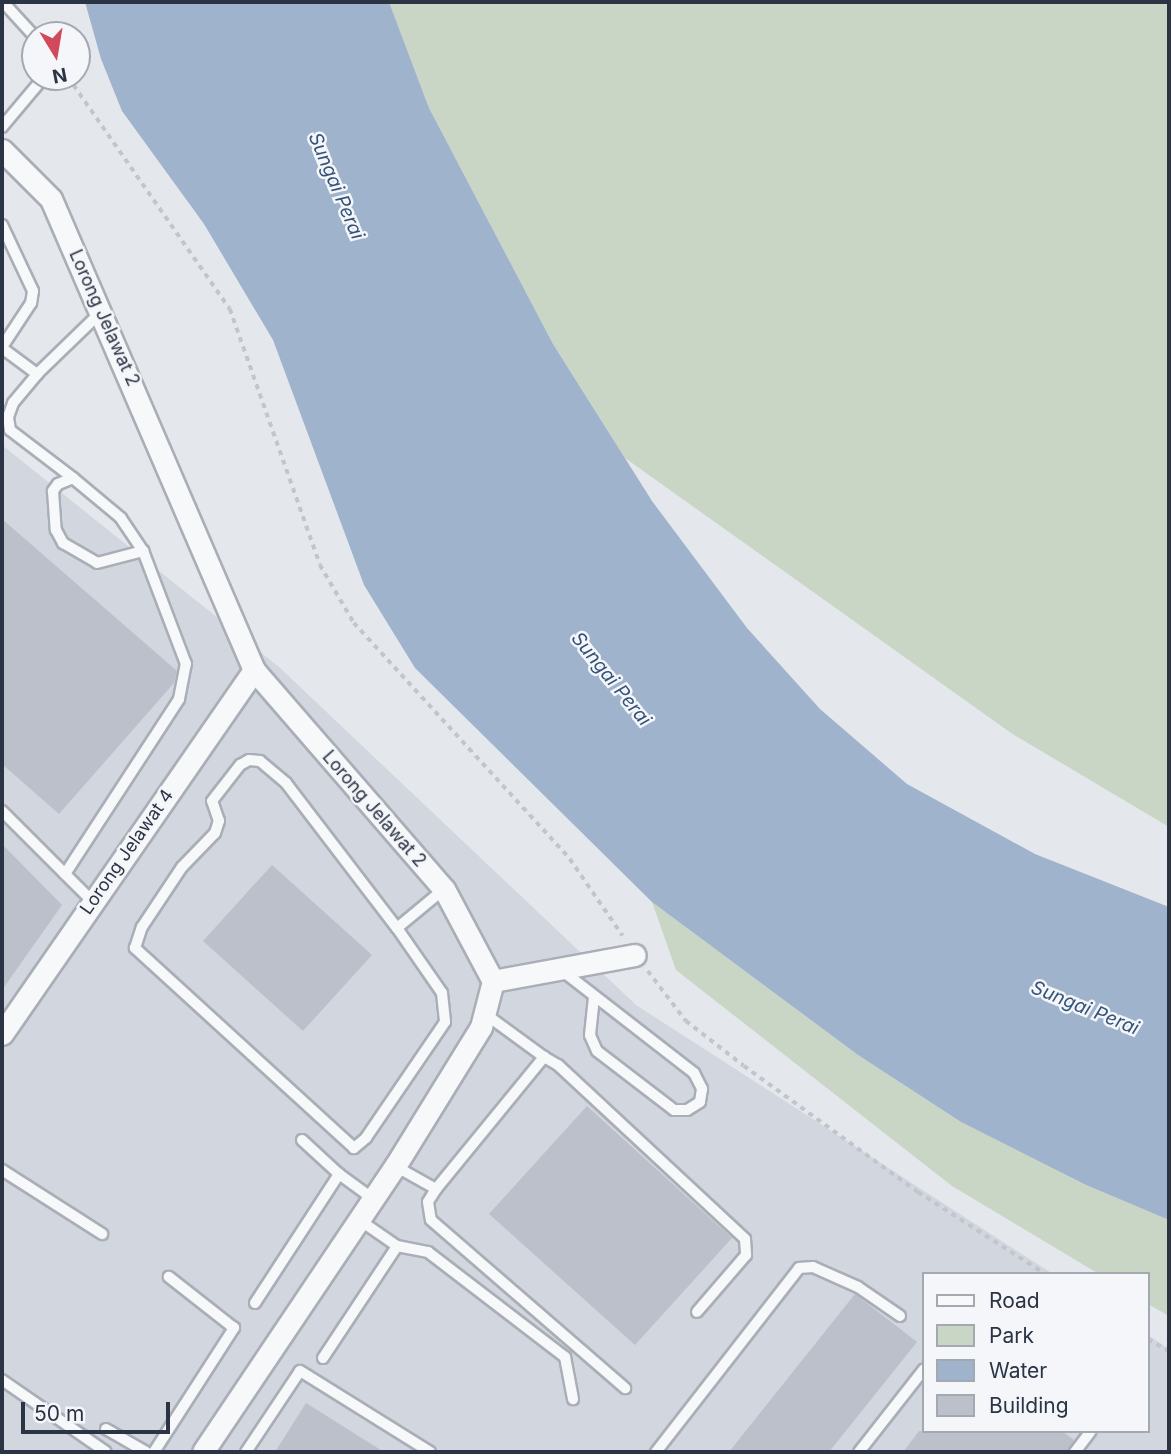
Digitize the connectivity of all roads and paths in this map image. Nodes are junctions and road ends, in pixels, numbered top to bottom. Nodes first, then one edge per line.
1 (3, 2) edge
2 (21, 22) edge
3 (32, 91) edge
4 (78, 91) edge
5 (2, 127) edge
6 (2, 150) edge
7 (2, 225) edge
8 (101, 312) junction
9 (2, 348) edge
10 (37, 374) junction
11 (73, 478) junction
12 (143, 551) junction
13 (254, 670) junction
14 (2, 811) edge
15 (65, 874) junction
16 (444, 889) junction
17 (92, 901) junction
18 (397, 928) junction
19 (635, 955) junction
20 (558, 967) junction
21 (493, 981) junction
22 (594, 999) junction
23 (488, 1016) junction
24 (2, 1034) edge
25 (544, 1058) junction
26 (302, 1139) dead end
27 (395, 1167) junction
28 (2, 1170) edge
29 (339, 1174) junction
30 (436, 1189) junction
31 (372, 1197) junction
32 (358, 1219) junction
33 (102, 1234) dead end
34 (397, 1246) junction
35 (1042, 1272) edge
36 (169, 1277) dead end
37 (255, 1303) dead end
38 (697, 1312) dead end
39 (900, 1315) dead end
40 (1150, 1340) edge
41 (1169, 1351) edge
42 (323, 1358) dead end
43 (922, 1372) edge
44 (2, 1380) edge
45 (625, 1388) dead end
46 (573, 1399) dead end
47 (106, 1429) dead end
48 (1089, 1433) edge
49 (106, 1452) edge
50 (146, 1452) edge
51 (154, 1452) edge
52 (203, 1452) edge
53 (246, 1452) edge
54 (430, 1452) edge
55 (656, 1452) edge
56 (859, 1452) edge
57 (1075, 1452) edge

1 - 2 lane
3 - 5 lane
4 - 19 path
6 - 8 street, Lorong Jelawat 2
7 - 9 lane
8 - 10 lane
8 - 13 street, Lorong Jelawat 2
9 - 10 lane
10 - 11 lane
11 - 12 lane
11 - 12 lane
12 - 15 lane
13 - 16 street, Lorong Jelawat 2
13 - 17 street, Lorong Jelawat 4
14 - 15 lane
15 - 17 lane
16 - 18 lane
16 - 21 street, Lorong Jelawat 2
17 - 24 street, Lorong Jelawat 4
18 - 18 lane
19 - 20 street
19 - 35 path
20 - 21 street
20 - 22 lane
21 - 23 street
22 - 22 lane
23 - 25 lane
23 - 27 street
25 - 30 lane
25 - 38 lane
26 - 29 lane
27 - 30 lane
27 - 31 street
28 - 33 lane
29 - 31 lane
29 - 37 lane
30 - 45 lane
31 - 32 street
32 - 34 lane
32 - 52 street
34 - 42 lane
34 - 46 lane
36 - 51 lane
39 - 55 lane
40 - 41 path
43 - 56 lane
44 - 49 lane
47 - 50 lane
48 - 57 lane
53 - 54 lane

